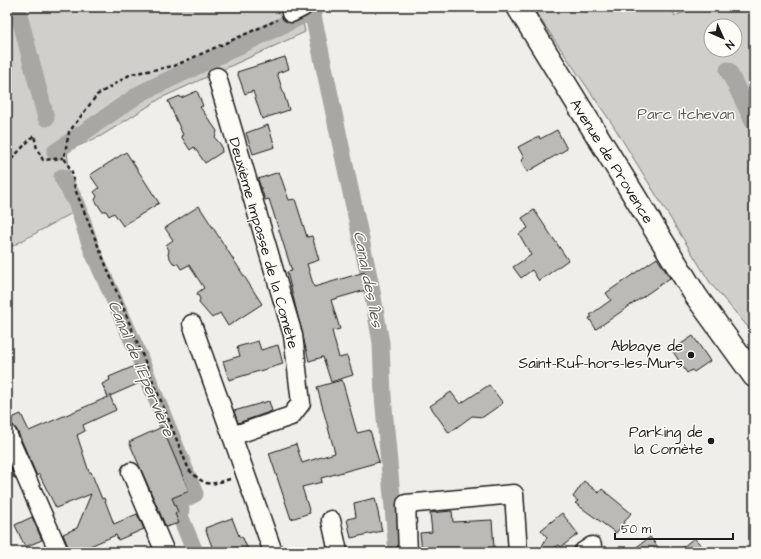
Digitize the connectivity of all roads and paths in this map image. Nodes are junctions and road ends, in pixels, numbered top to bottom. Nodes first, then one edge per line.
1 (518, 7) edge
2 (295, 9) edge
3 (217, 77) dead end
4 (64, 158) junction
5 (7, 164) edge
6 (708, 314) junction
7 (192, 324) dead end
8 (754, 356) edge
9 (754, 376) edge
10 (7, 434) edge
11 (232, 436) junction
12 (131, 472) dead end
13 (246, 474) junction
14 (331, 520) dead end
15 (59, 552) edge
16 (165, 552) edge
17 (273, 552) edge
18 (338, 552) edge
19 (408, 552) edge
20 (518, 552) edge

1 - 6 main road, Avenue de Provence
2 - 4 path
3 - 11 street, Deuxième Impasse de la Comète
4 - 5 path
4 - 13 path
6 - 8 main road, Avenue de Provence
6 - 9 main road, Avenue de Provence
7 - 11 street
10 - 15 street
11 - 13 street
12 - 16 street
13 - 17 street
14 - 18 street
19 - 20 street

